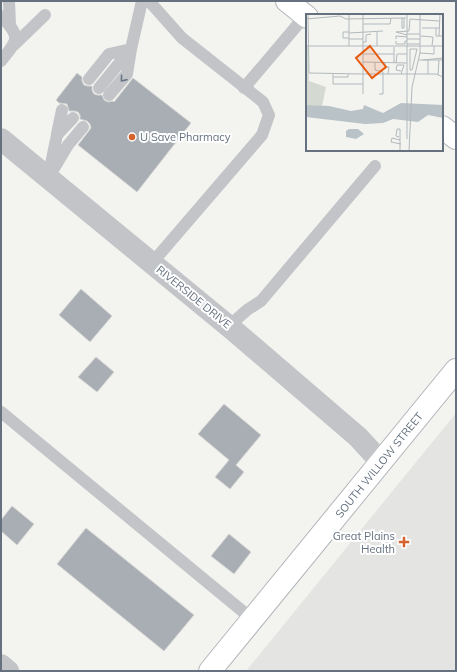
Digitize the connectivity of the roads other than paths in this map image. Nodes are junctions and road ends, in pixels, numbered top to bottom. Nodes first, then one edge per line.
1 (9, 1) edge
2 (142, 1) edge
3 (149, 1) edge
4 (287, 1) edge
5 (45, 15) dead end
6 (1, 16) edge
7 (306, 17) edge
8 (10, 25) junction
9 (14, 45) junction
10 (131, 49) junction
11 (1, 61) edge
12 (88, 79) dead end
13 (244, 88) junction
14 (104, 92) dead end
15 (62, 110) dead end
16 (73, 118) dead end
17 (84, 127) dead end
18 (443, 128) edge
19 (57, 136) junction
20 (456, 138) edge
21 (1, 139) edge
22 (375, 166) dead end
23 (48, 178) junction
24 (152, 263) junction
25 (229, 326) junction
26 (456, 370) edge
27 (1, 412) edge
28 (381, 462) junction
29 (252, 619) junction
30 (1, 665) edge
31 (8, 671) edge
32 (210, 671) edge

1 - 8 lane
2 - 10 lane
3 - 13 lane
4 - 7 main road
5 - 9 lane
6 - 8 lane
7 - 13 lane
8 - 9 lane
9 - 11 lane
10 - 12 lane
10 -> 14 lane
13 - 24 lane
15 - 19 lane
16 - 19 lane
17 - 23 lane
18 - 20 main road
19 - 23 lane
21 - 23 street, RIVERSIDE DRIVE
22 - 25 lane
23 - 24 street, RIVERSIDE DRIVE
24 - 25 street, RIVERSIDE DRIVE
25 - 28 street, RIVERSIDE DRIVE
26 - 28 main road, SOUTH WILLOW STREET
27 - 29 lane
28 - 29 main road, SOUTH WILLOW STREET
29 - 32 main road, SOUTH WILLOW STREET
30 - 31 street

